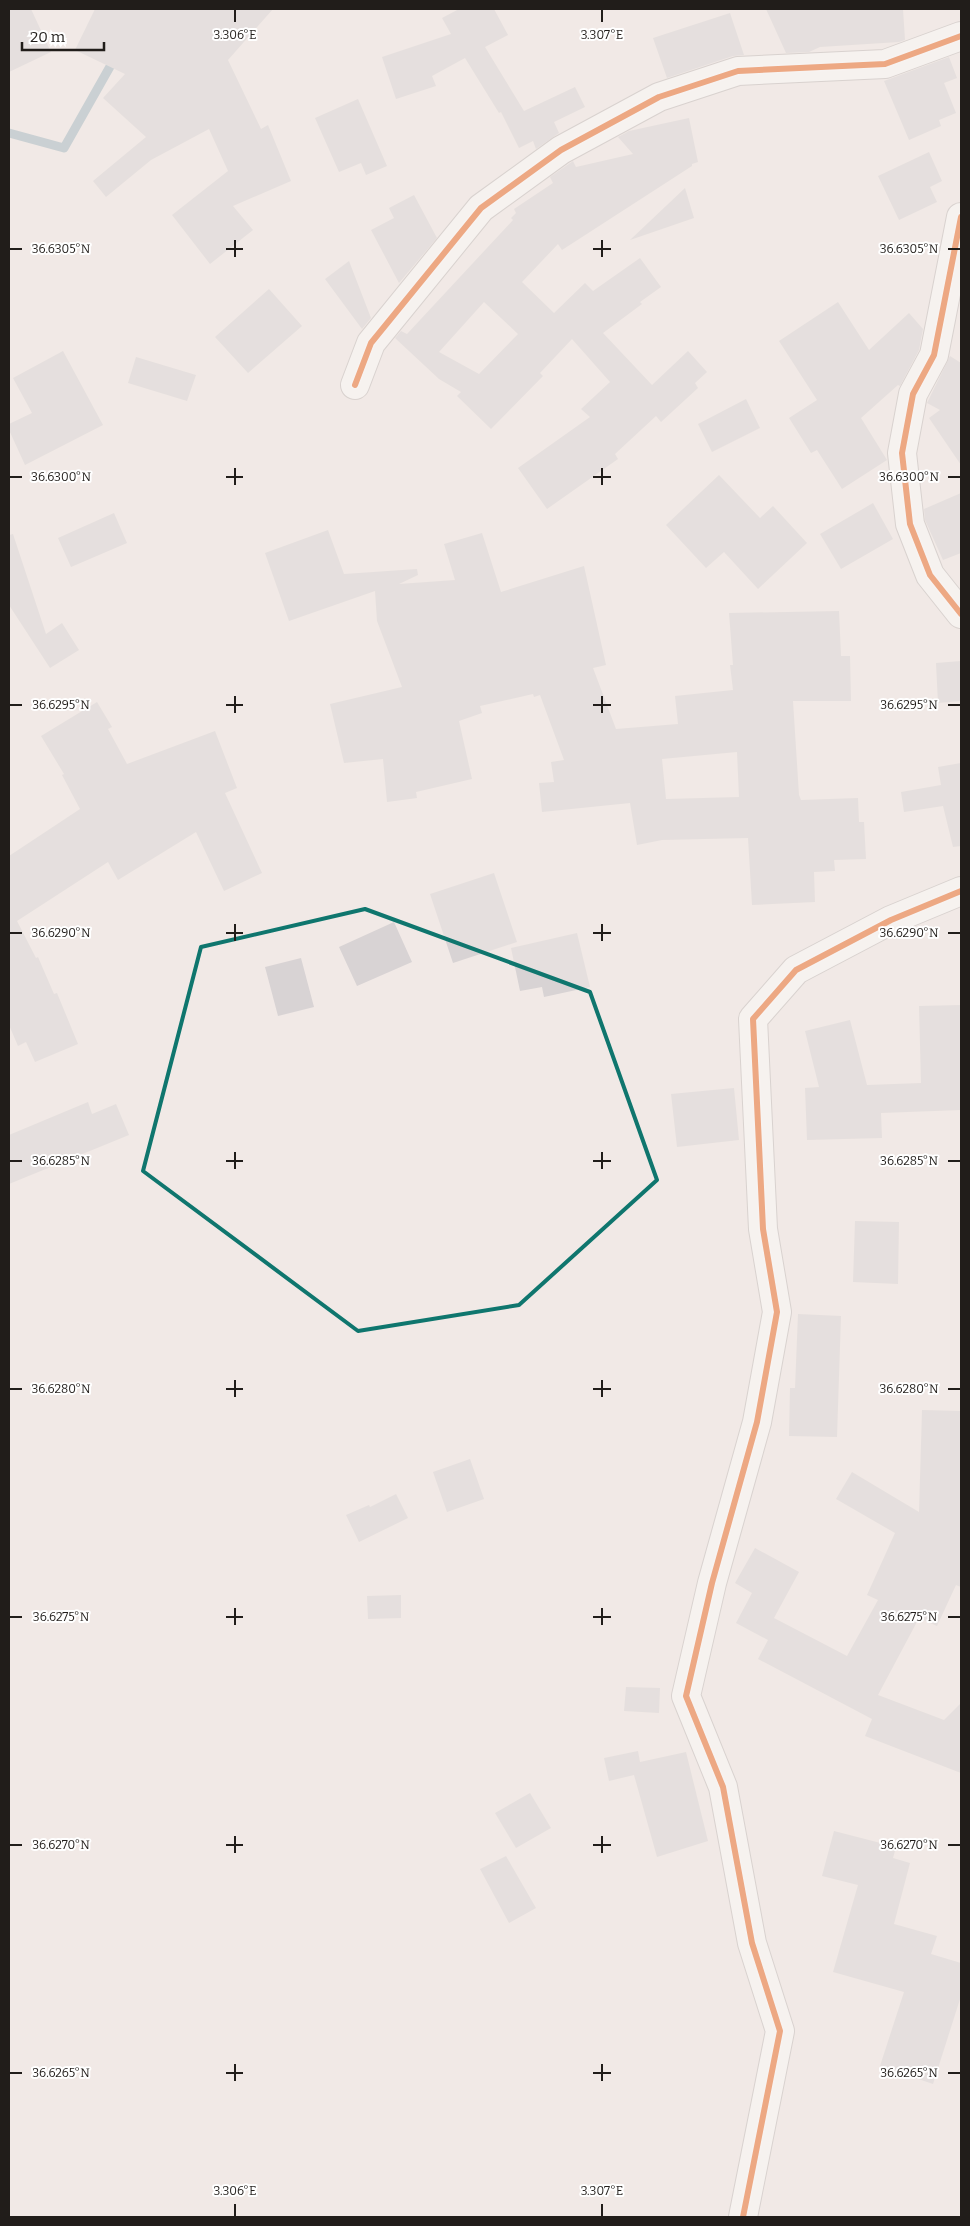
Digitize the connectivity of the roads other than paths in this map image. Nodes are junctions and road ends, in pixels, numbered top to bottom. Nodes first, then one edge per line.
1 (961, 36) edge
2 (961, 217) edge
3 (355, 385) dead end
4 (961, 614) edge
5 (961, 891) edge
6 (743, 2217) edge

1 - 3 street
2 - 4 street
5 - 6 street

